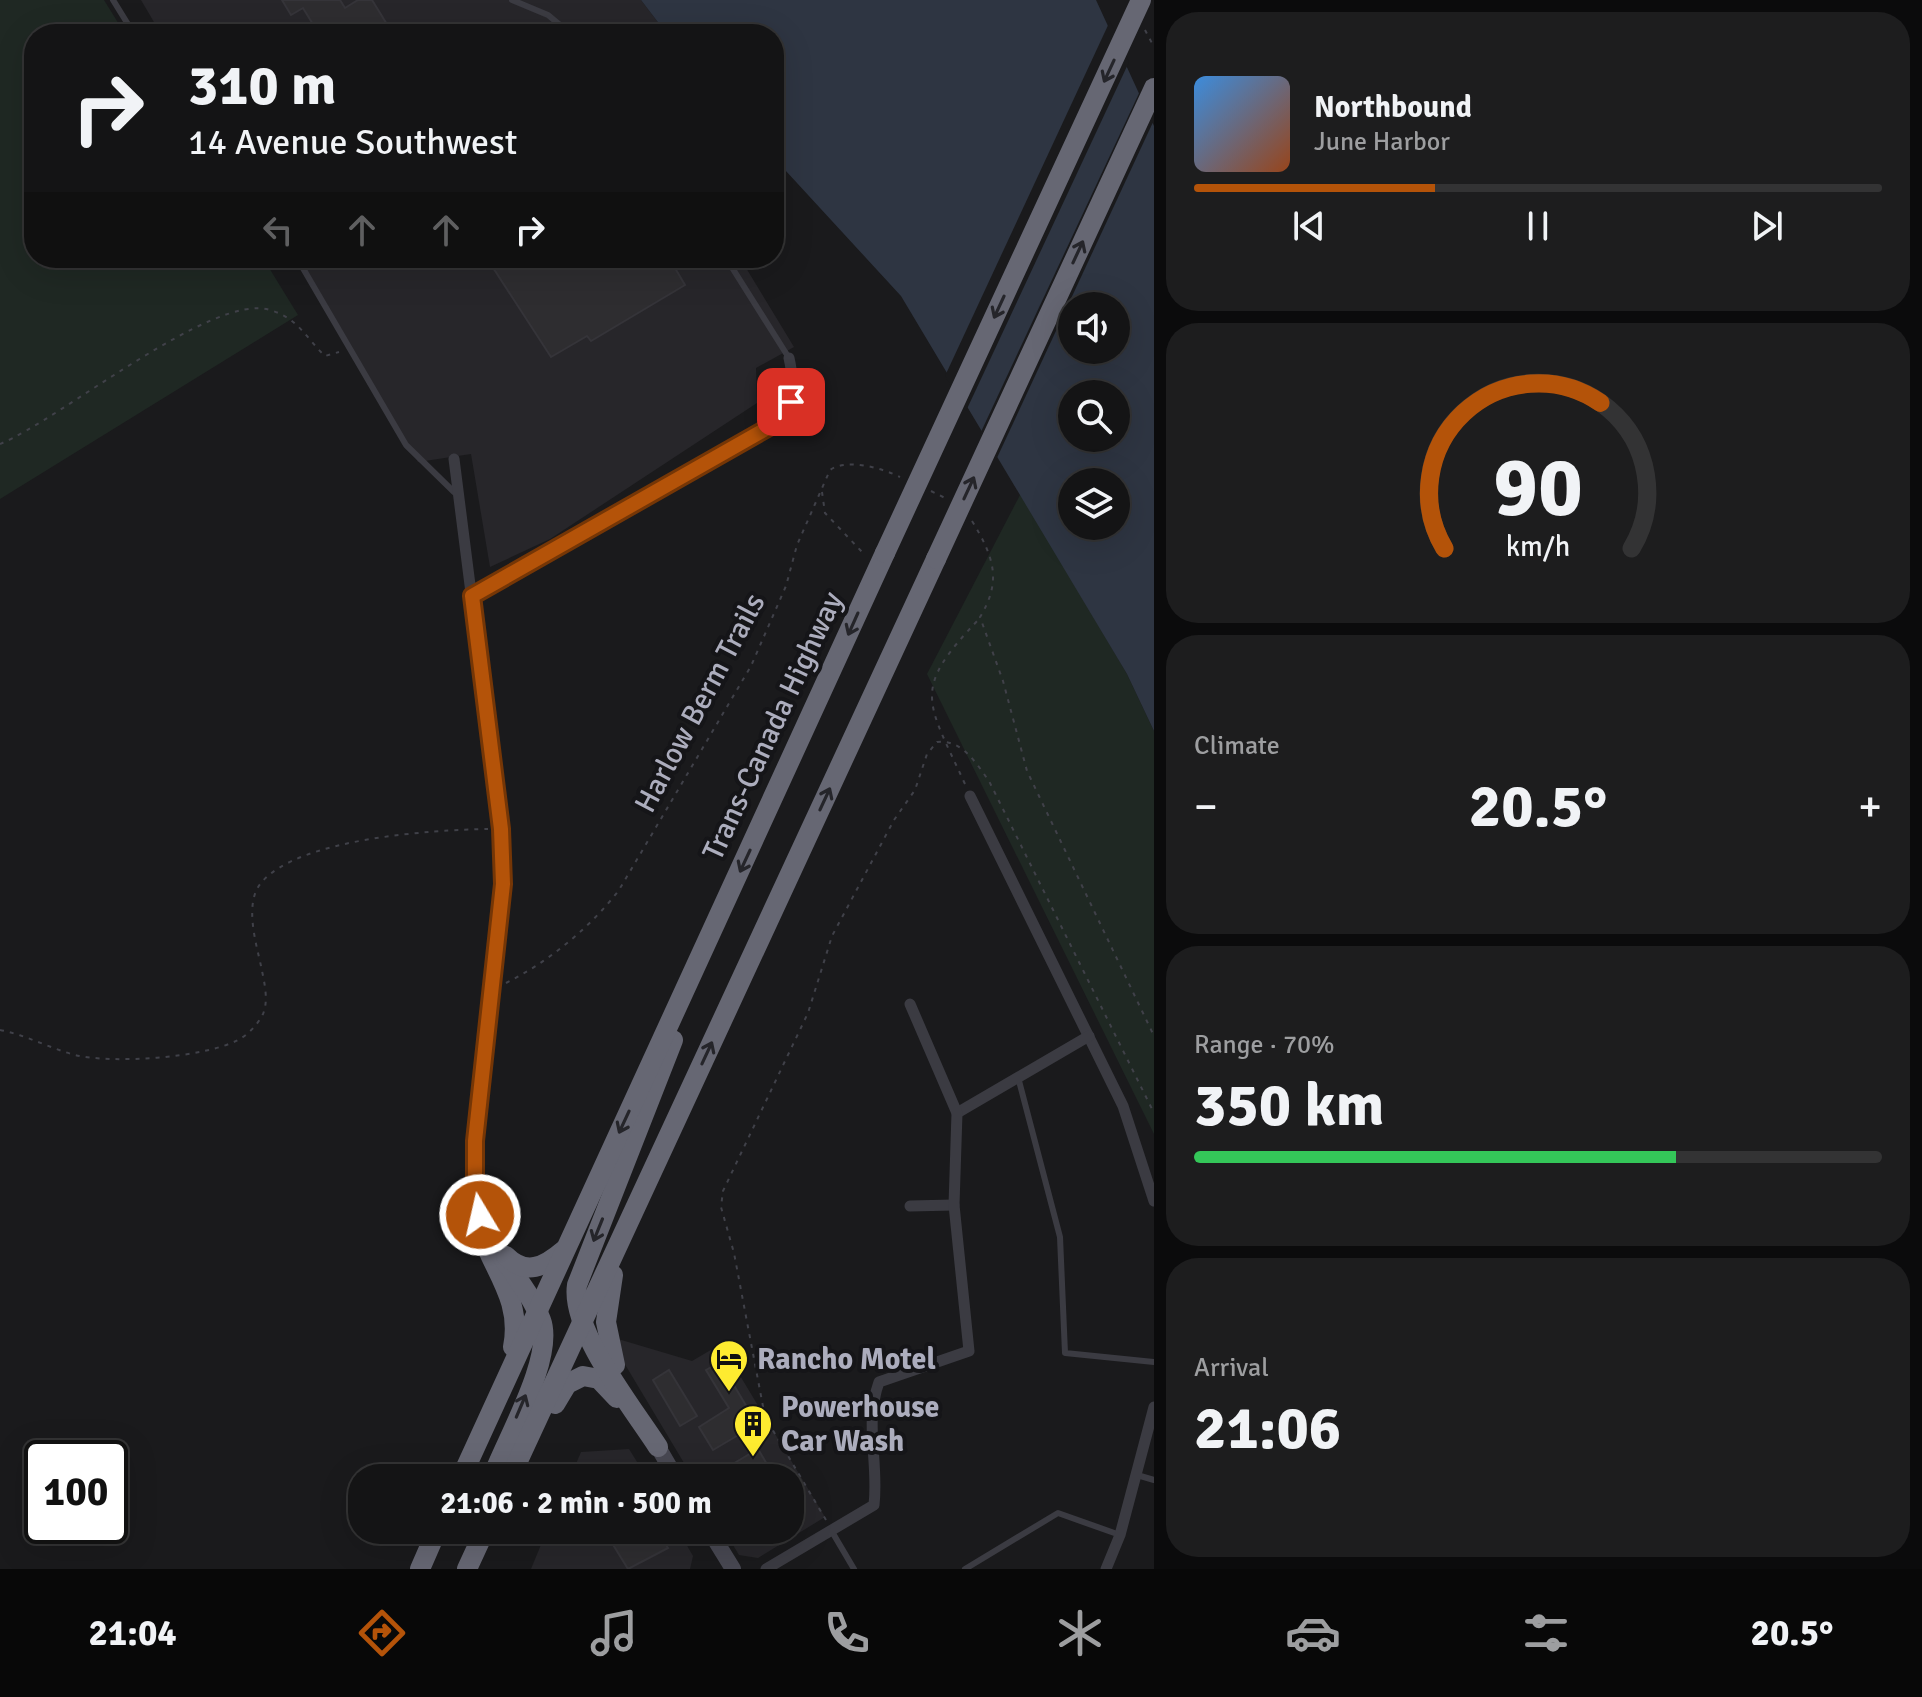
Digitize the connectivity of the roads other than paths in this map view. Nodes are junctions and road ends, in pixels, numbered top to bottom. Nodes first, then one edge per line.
1 (113, 0) edge
2 (512, 0) edge
3 (1141, 0) edge
4 (128, 24) edge
5 (559, 24) edge
6 (1154, 88) edge
7 (303, 268) edge
8 (732, 268) edge
9 (789, 358) joint
10 (454, 459) dead end
11 (458, 501) junction
12 (472, 596) junction
13 (970, 796) road end
14 (693, 974) junction
15 (910, 1004) dead end
16 (1089, 1036) junction
17 (1018, 1077) junction
18 (957, 1113) junction
19 (475, 1197) junction
20 (1154, 1201) edge
21 (954, 1205) junction
22 (910, 1206) dead end
23 (627, 1225) junction
24 (492, 1240) junction
25 (566, 1247) junction
26 (537, 1311) junction
27 (582, 1323) junction
28 (1154, 1362) edge
29 (504, 1385) junction
30 (1154, 1407) edge
31 (658, 1447) junction
32 (467, 1464) edge
33 (498, 1464) edge
34 (517, 1464) edge
35 (527, 1464) edge
36 (668, 1464) edge
37 (1137, 1475) junction
38 (1154, 1480) edge
39 (831, 1530) junction
40 (1120, 1535) junction
41 (431, 1544) edge
42 (464, 1544) edge
43 (480, 1544) edge
44 (718, 1544) edge
45 (469, 1564) edge
46 (420, 1569) edge
47 (453, 1569) edge
48 (733, 1569) edge
49 (766, 1569) edge
50 (854, 1569) edge
51 (965, 1569) edge
52 (1106, 1569) edge

1 - 4 lane
2 - 5 lane
3 -> 14 highway, Trans-Canada Highway, bridge
23 -> 6 highway, bridge
7 - 11 lane
8 - 9 lane
9 - 12 street
10 - 11 street
11 - 12 street
12 - 19 street
13 - 16 street
14 -> 25 highway, Trans-Canada Highway
14 -> 27 highway
15 - 18 street
16 - 17 street
16 - 20 street
17 - 18 street
17 - 28 lane
18 - 21 street
19 - 24 highway
19 - 29 highway
21 - 22 street
21 - 39 street
23 - 27 highway
23 - 31 highway
24 - 25 highway
24 - 26 highway
25 - 26 highway, Trans-Canada Highway
26 - 29 highway, Trans-Canada Highway
33 -> 26 highway
27 - 31 highway
27 - 34 highway
29 - 32 highway, Trans-Canada Highway
30 - 37 street
31 - 35 highway
31 - 36 street
37 - 38 lane
37 - 40 street
39 - 49 street
39 - 50 lane
40 - 51 lane
40 - 52 street
41 - 46 highway
42 - 47 highway
43 - 45 highway
44 - 48 street

